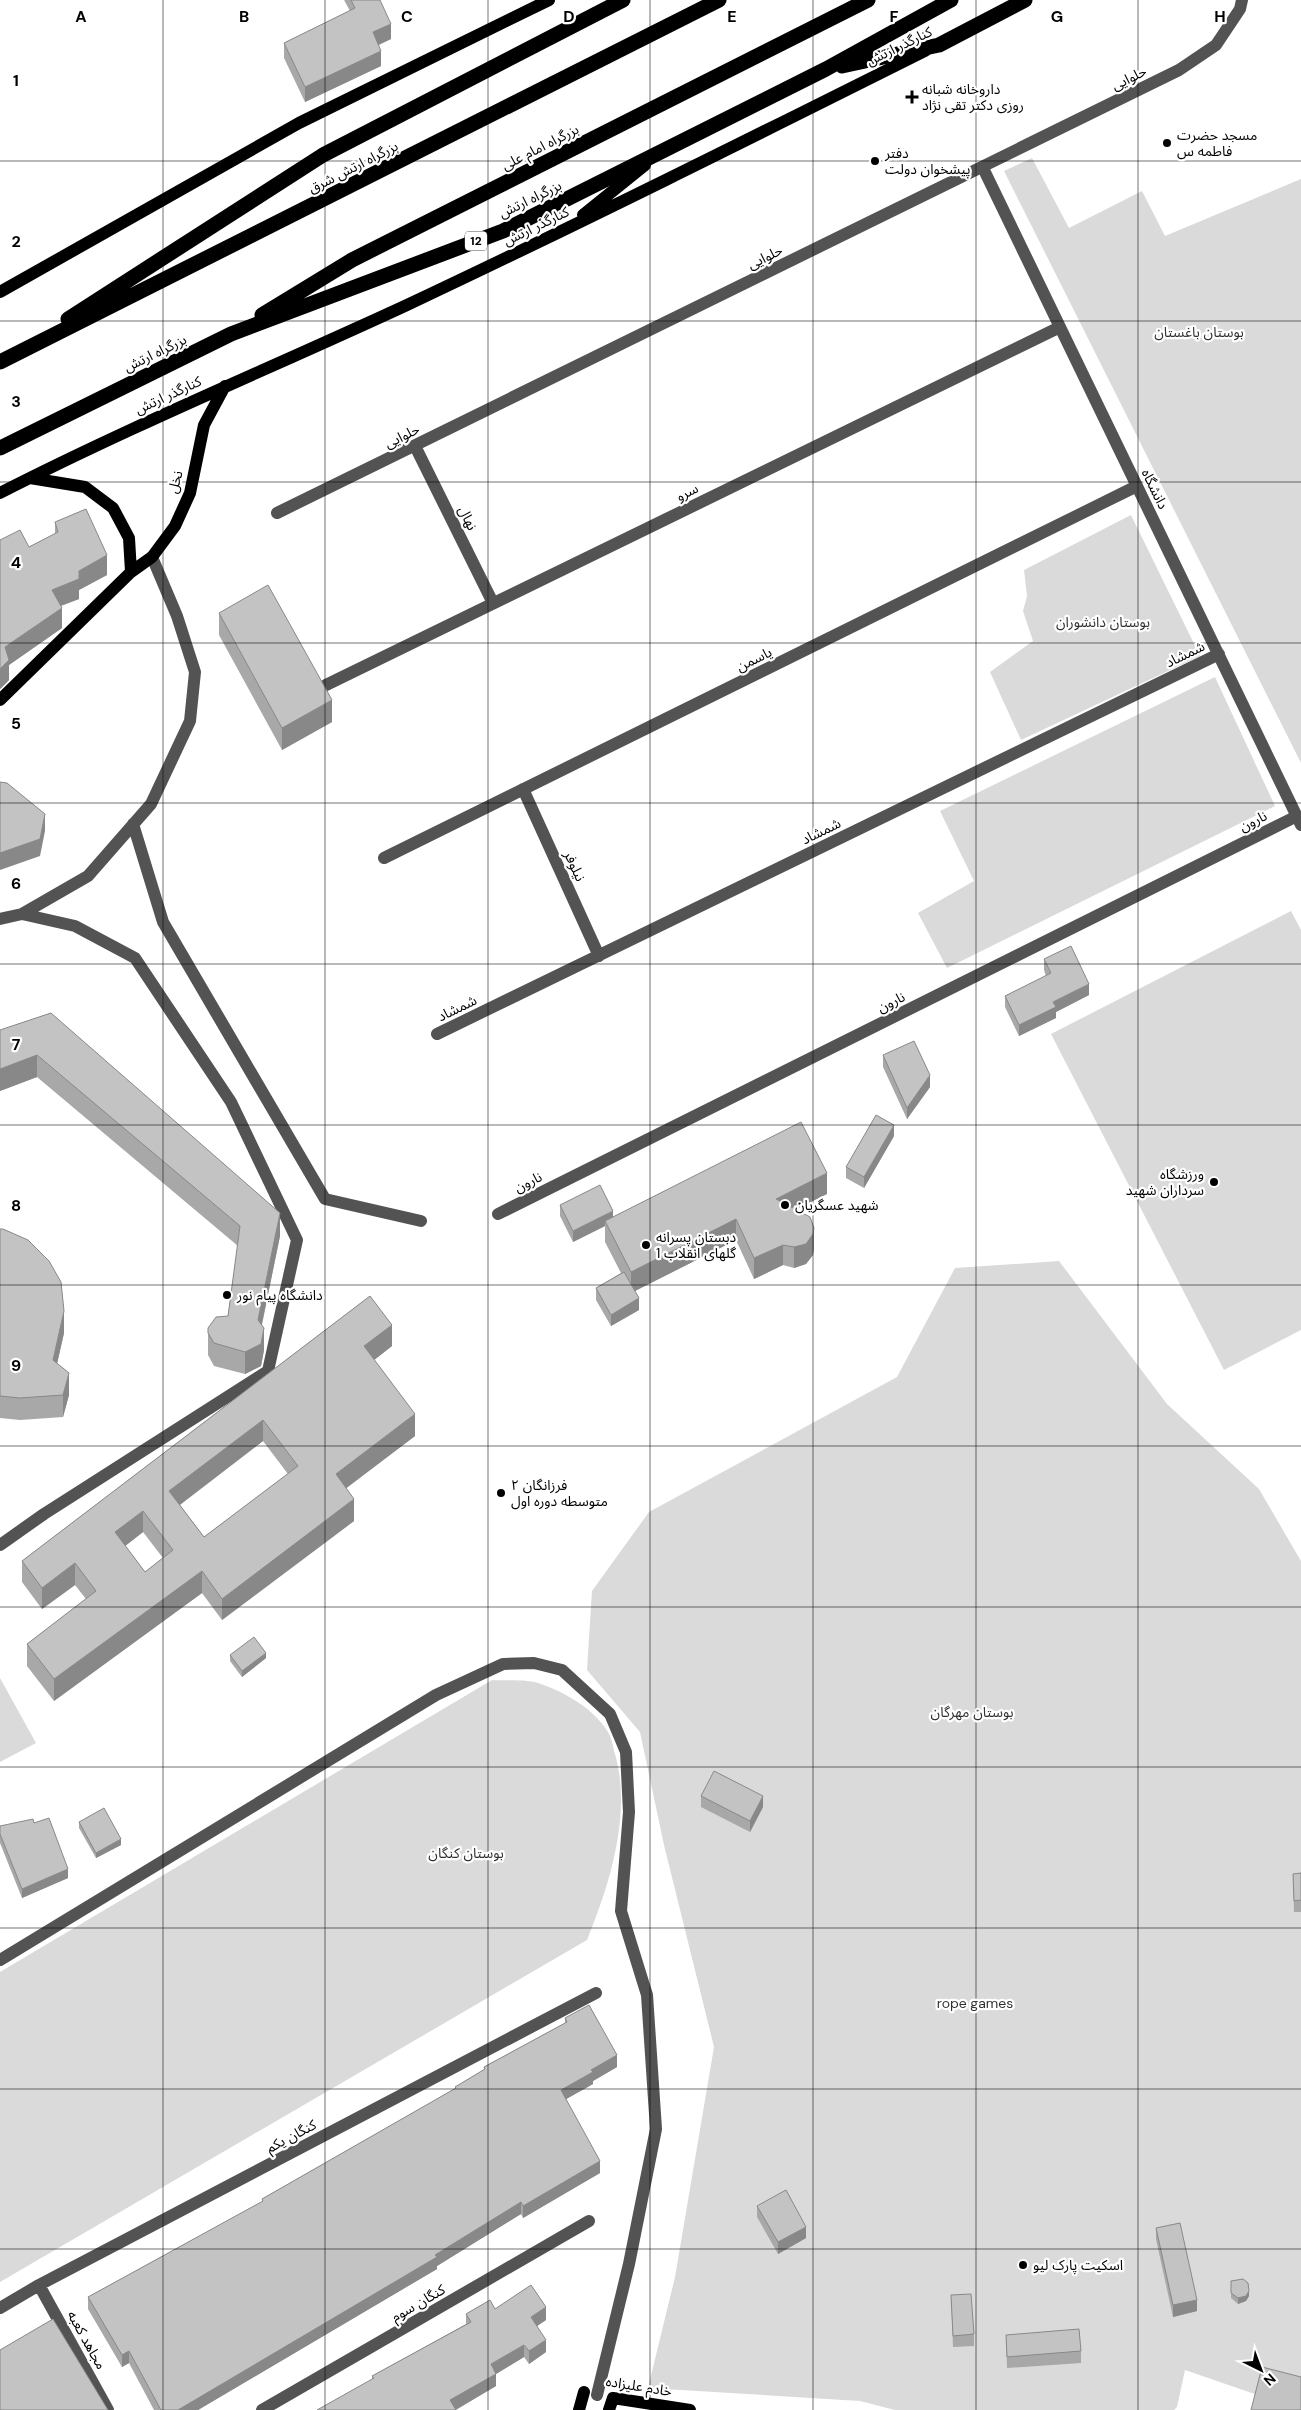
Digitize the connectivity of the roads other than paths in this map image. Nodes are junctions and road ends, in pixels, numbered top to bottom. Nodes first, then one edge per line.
1 (549, 0) edge
2 (623, 0) edge
3 (719, 0) edge
4 (868, 0) edge
5 (1025, 0) edge
6 (1242, 0) edge
7 (945, 4) edge
8 (938, 45) junction
9 (826, 69) junction
10 (655, 156) junction
11 (982, 168) junction
12 (566, 230) junction
13 (0, 284) edge
14 (13, 285) junction
15 (0, 292) edge
16 (1060, 327) junction
17 (231, 334) junction
18 (0, 362) edge
19 (225, 386) junction
20 (415, 446) junction
21 (0, 448) edge
22 (30, 478) junction
23 (1137, 486) junction
24 (0, 493) edge
25 (277, 513) dead end
26 (152, 557) junction
27 (132, 572) junction
28 (494, 603) junction
29 (1219, 654) junction
30 (326, 685) edge
31 (0, 700) edge
32 (523, 789) junction
33 (1299, 820) edge
34 (133, 824) junction
35 (384, 858) dead end
36 (22, 914) junction
37 (0, 919) edge
38 (599, 956) junction
39 (437, 1034) dead end
40 (498, 1214) dead end
41 (421, 1221) dead end
42 (0, 1545) edge
43 (0, 1960) edge
44 (596, 1993) dead end
45 (589, 2221) dead end
46 (39, 2285) junction
47 (0, 2308) edge
48 (584, 2392) joint
49 (597, 2395) junction
50 (611, 2404) edge
51 (108, 2410) edge
52 (262, 2410) edge
53 (579, 2410) edge
54 (690, 2410) edge

1 - 14 main road
2 - 18 highway
3 - 18 highway, بزرگراه ارتش شرق
4 - 17 highway, بزرگراه امام علی
5 - 8 highway, کنارگذر ارتش
6 - 11 street, حلوایی
7 - 9 highway, بزرگراه ارتش / 12
8 - 9 highway
8 - 12 main road, کنارگذر ارتش
9 - 10 highway, بزرگراه ارتش / 12
10 - 12 main road
10 - 17 highway, بزرگراه ارتش / 12
11 - 16 street, دانشگاه
11 - 20 street, حلوایی
12 - 19 main road, کنارگذر ارتش
13 - 14 street
14 - 15 main road
16 - 23 street, دانشگاه
16 - 28 street, سرو
17 - 21 highway, بزرگراه ارتش / 12
19 - 22 main road, کنارگذر ارتش
19 - 26 main road, نخل
20 - 25 street, حلوایی
20 - 28 street, نهال
22 - 24 main road, کنارگذر ارتش
22 - 27 main road
23 - 29 street, دانشگاه
23 - 32 street, یاسمن
26 - 27 main road, نخل
26 - 34 street
27 - 31 main road, نخل
28 - 30 street, سرو
29 - 33 street, دانشگاه
29 - 38 street, شمشاد
32 - 35 street, یاسمن
32 - 38 street, نیلوفر
33 - 40 street, نارون
34 - 36 street
34 - 41 street
36 - 37 street
36 - 42 street
38 - 39 street, شمشاد
43 - 49 street
44 - 46 street, کنگان یکم
45 - 52 street, کنگان سوم
46 - 47 street, کنگان یکم
46 - 51 street, مجاهد کعبه
48 - 49 street, خادم علیزاده
48 - 53 main road
49 - 50 street, خادم علیزاده
50 - 54 main road, خادم علیزاده

